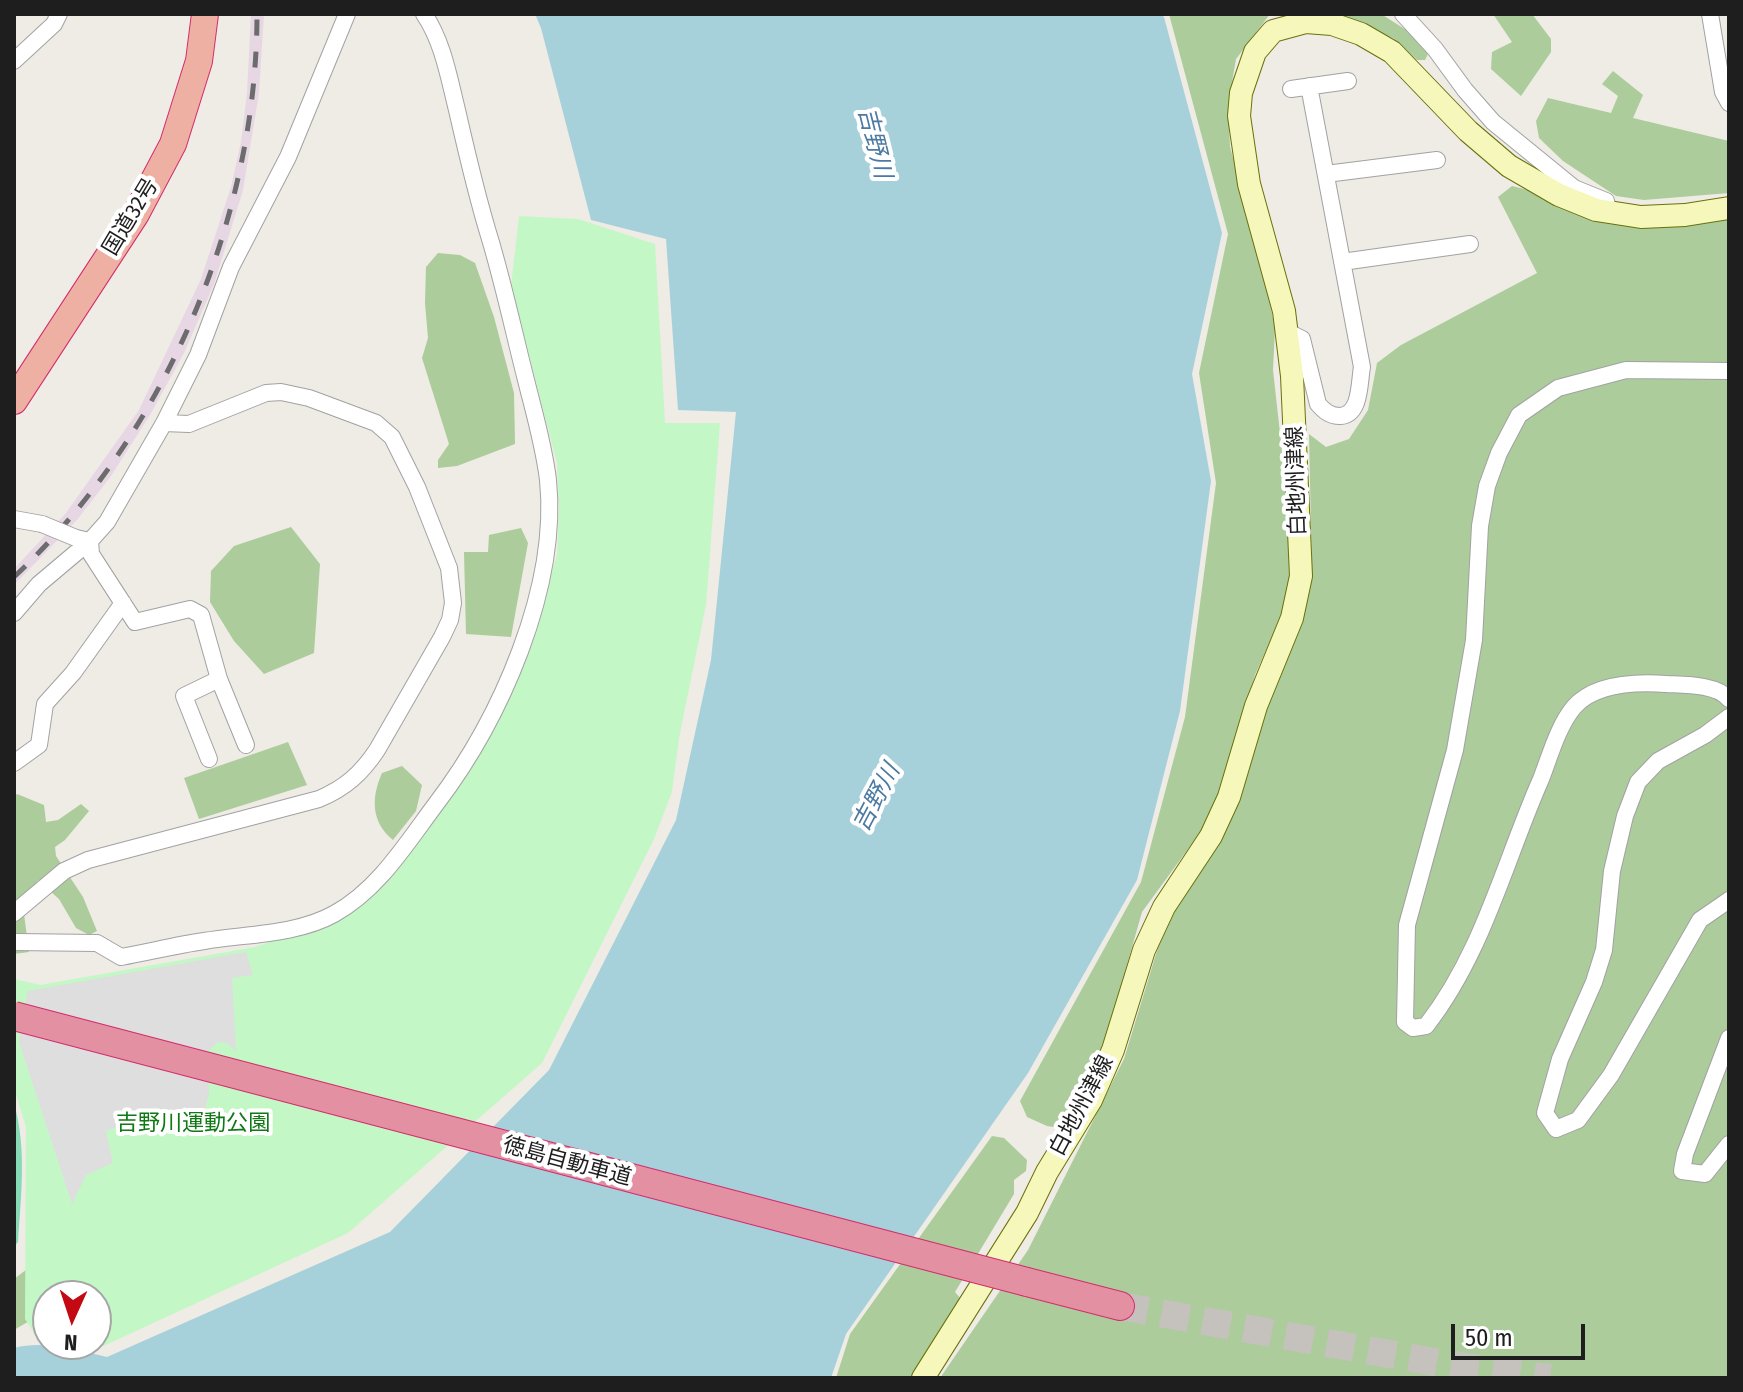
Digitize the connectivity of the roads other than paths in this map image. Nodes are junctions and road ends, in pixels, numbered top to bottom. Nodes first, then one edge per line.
1 (59, 14) edge
2 (205, 14) edge
3 (347, 14) edge
4 (424, 14) edge
5 (1403, 14) edge
6 (1710, 14) edge
7 (14, 61) edge
8 (1348, 81) dead end
9 (1309, 86) junction
10 (1291, 89) dead end
11 (1729, 103) edge
12 (1437, 160) dead end
13 (1326, 174) junction
14 (1729, 208) edge
15 (1609, 212) junction
16 (1470, 244) dead end
17 (1342, 262) junction
18 (1286, 331) junction
19 (1729, 371) edge
20 (14, 401) edge
21 (164, 423) junction
22 (14, 519) edge
23 (83, 540) junction
24 (123, 603) junction
25 (14, 613) edge
26 (219, 679) junction
27 (1729, 699) edge
28 (1729, 717) edge
29 (246, 745) dead end
30 (209, 759) dead end
31 (14, 763) edge
32 (1729, 900) edge
33 (14, 913) edge
34 (14, 942) edge
35 (14, 1016) edge
36 (1729, 1038) edge
37 (1729, 1144) edge
38 (1120, 1306) tunnel mouth
39 (923, 1378) edge

1 - 7 street
2 - 20 highway, 国道32号
3 - 21 street
4 - 34 street
5 - 15 street
6 - 11 street
8 - 9 street
9 - 10 street
9 - 13 street
12 - 13 street
13 - 17 street
14 - 15 main road, 白地州津線
15 - 18 main road, 白地州津線
16 - 17 street
17 - 18 street
18 - 39 main road, 白地州津線
19 - 27 street
21 - 23 street
21 - 33 street
22 - 23 street, bridge
23 - 24 street
23 - 25 street
24 - 26 street
24 - 31 street
26 - 29 street
26 - 30 street
28 - 32 street
35 - 38 highway, 徳島自動車道, bridge
36 - 37 street

